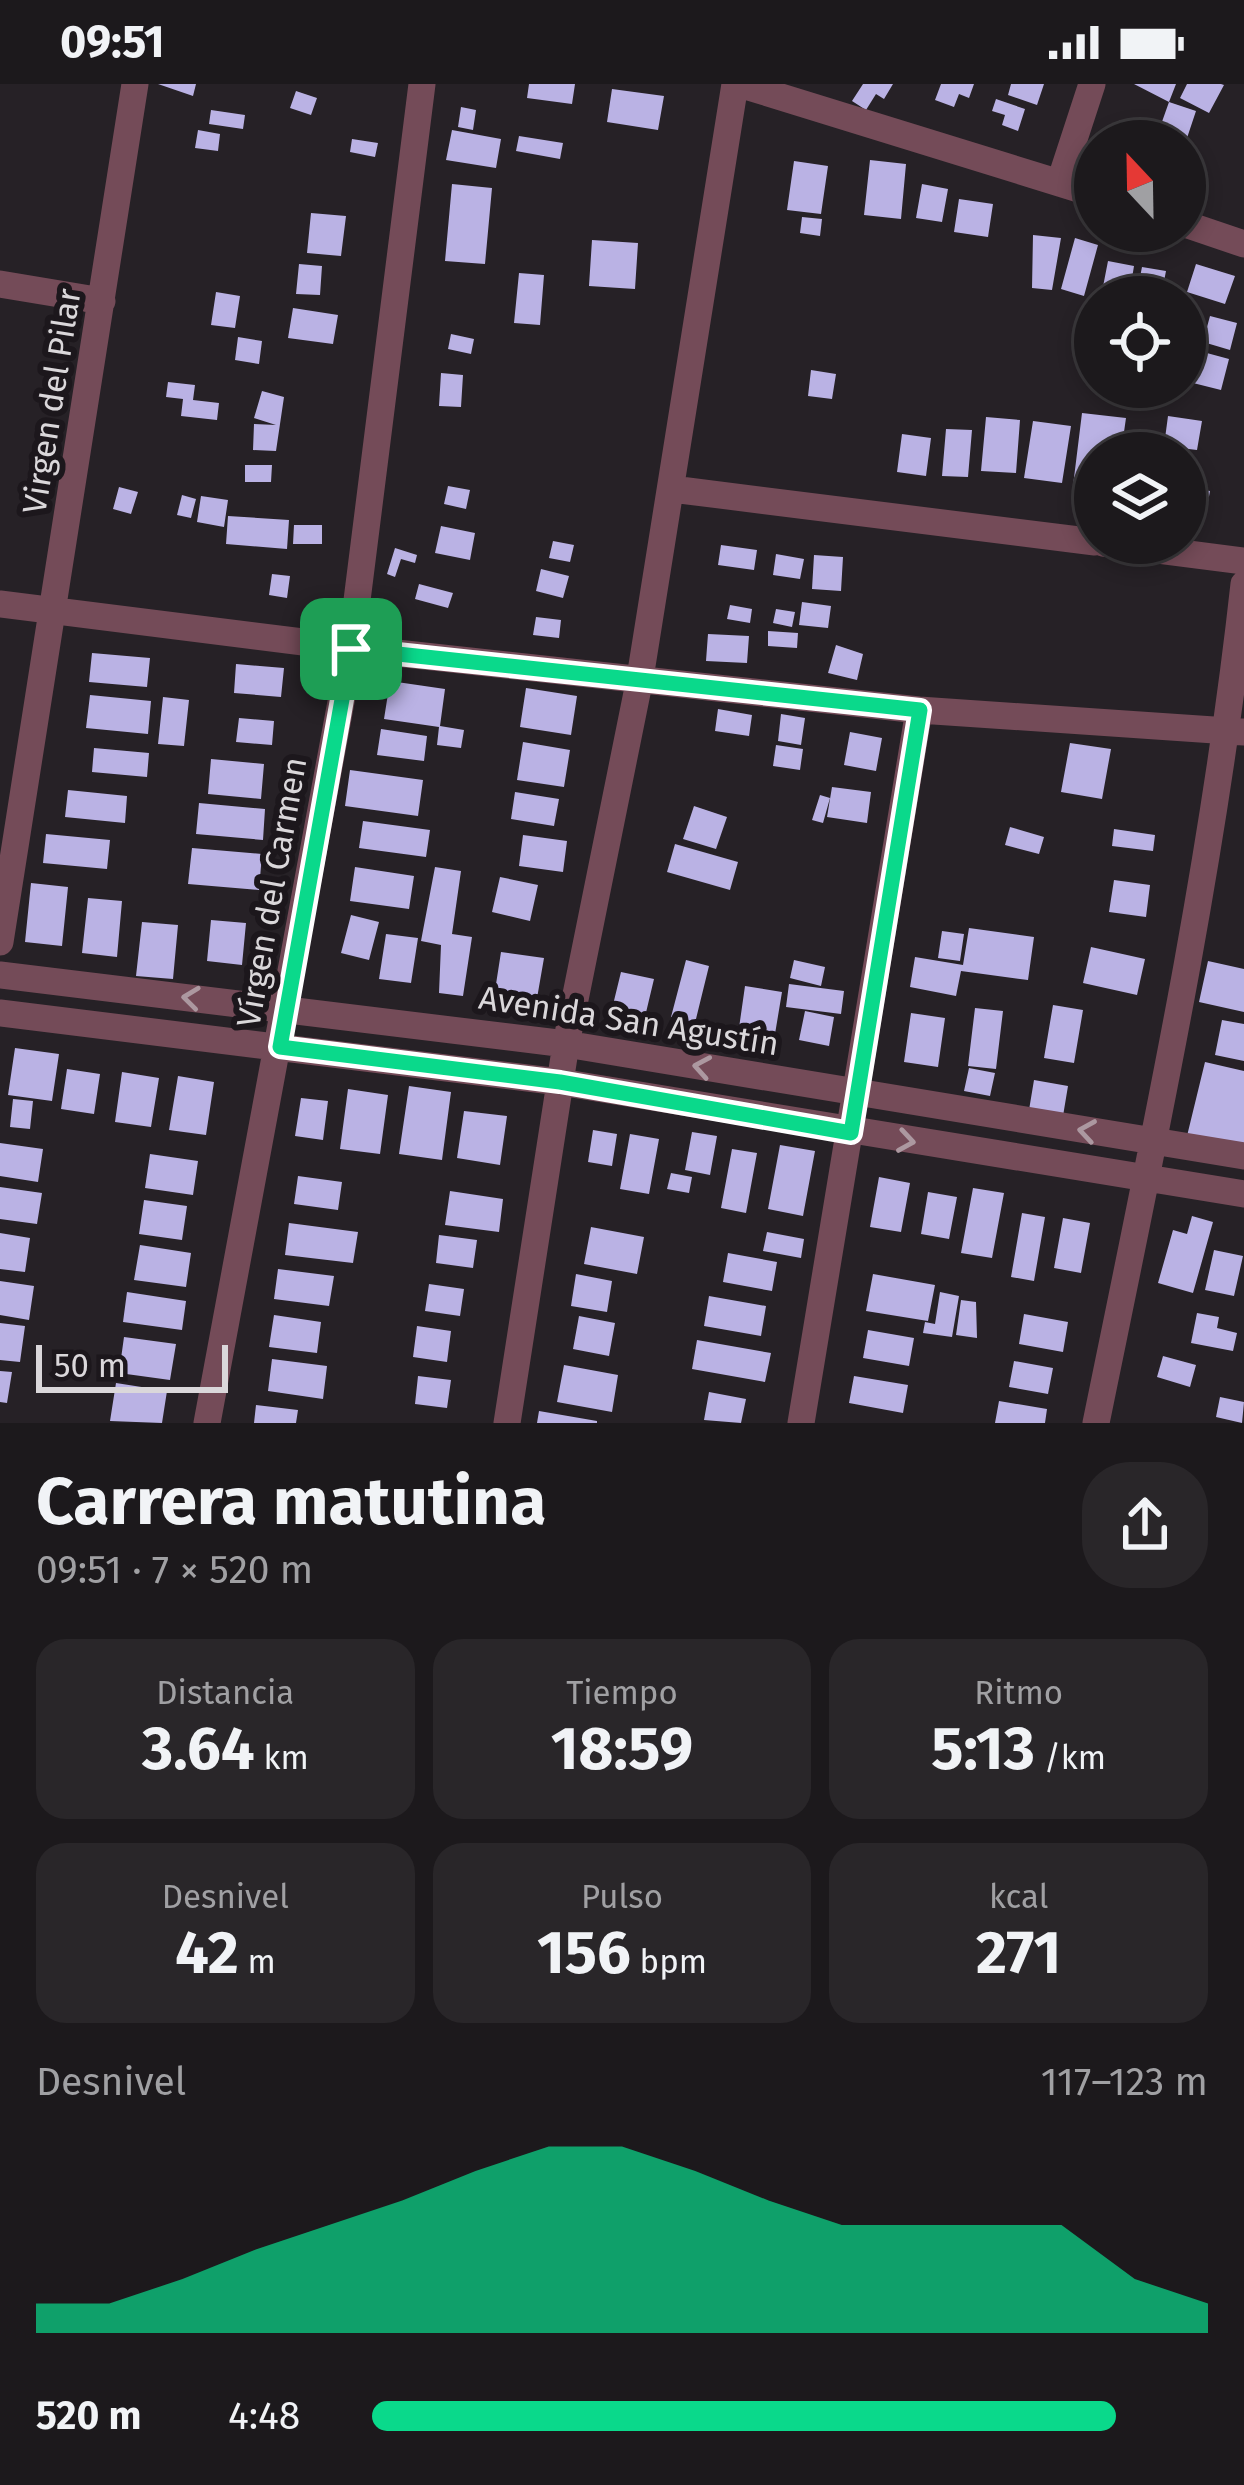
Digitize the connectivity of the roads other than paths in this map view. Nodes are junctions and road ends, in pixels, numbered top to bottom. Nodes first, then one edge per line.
1 (136, 84) edge
2 (422, 84) edge
3 (737, 84) edge
4 (1093, 84) edge
5 (1060, 182) junction
6 (1074, 187) edge
7 (1206, 231) edge
8 (1244, 244) edge
9 (0, 284) edge
10 (102, 301) junction
11 (672, 489) junction
12 (1074, 539) edge
13 (1206, 556) edge
14 (1244, 561) edge
15 (1244, 584) edge
16 (0, 604) edge
17 (55, 611) junction
18 (351, 649) junction
19 (640, 678) junction
20 (920, 710) junction
21 (1236, 731) edge
22 (0, 942) edge
23 (0, 975) edge
24 (286, 1010) junction
25 (0, 1013) edge
26 (566, 1044) junction
27 (280, 1047) junction
28 (560, 1082) junction
29 (858, 1093) junction
30 (851, 1133) junction
31 (1156, 1143) junction
32 (1244, 1156) edge
33 (1146, 1178) junction
34 (1244, 1194) edge
35 (207, 1423) edge
36 (507, 1423) edge
37 (801, 1423) edge
38 (1096, 1423) edge

1 - 10 street, Virgen del Pilar
2 - 18 street, Vírgen del Carmen
3 - 5 street
3 - 11 street
4 - 5 street
5 - 6 street
7 - 8 street
9 - 10 street
10 - 17 street, Virgen del Pilar
11 - 12 street
11 - 19 street
13 - 14 street
15 - 21 street
16 - 17 street
17 - 18 street
17 - 22 street, Virgen del Pilar
18 - 19 street
18 - 24 street, Vírgen del Carmen
19 - 20 street
19 - 26 street
20 - 21 street
20 - 29 street
21 - 31 street
24 -> 23 street, Avenida San Agustín
24 - 26 street, Avenida San Agustín
24 - 27 street, Vírgen del Carmen
25 - 27 street
26 - 28 street
29 -> 26 street, Avenida San Agustín
27 - 28 street
27 - 35 street, Vírgen del Carmen
28 - 30 street
28 - 36 street
29 - 30 street
31 -> 29 street, Avenida San Agustín
30 -> 33 street
30 - 37 street
31 - 32 street, Avenida San Agustín
31 - 33 street
33 - 34 street
33 - 38 street

